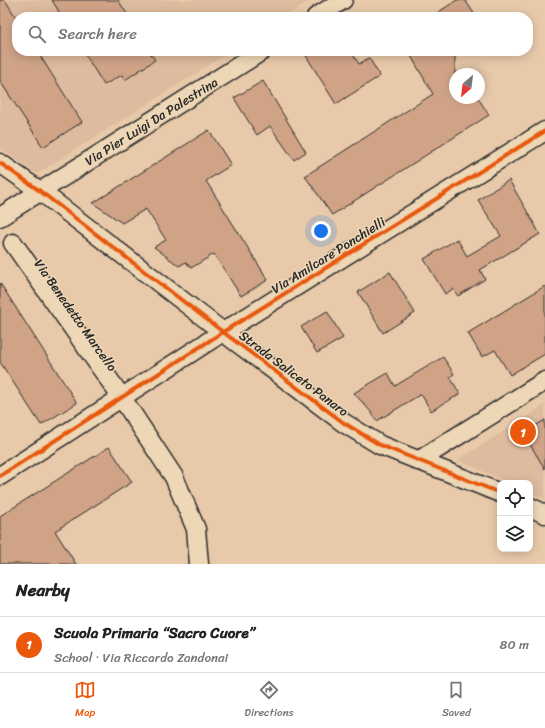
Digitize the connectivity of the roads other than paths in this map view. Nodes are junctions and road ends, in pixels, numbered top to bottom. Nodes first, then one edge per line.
1 (343, 0) edge
2 (324, 12) edge
3 (254, 56) edge
4 (545, 131) edge
5 (0, 163) edge
6 (40, 191) junction
7 (0, 217) edge
8 (13, 243) dead end
9 (223, 332) junction
10 (545, 380) edge
11 (122, 398) junction
12 (418, 461) junction
13 (0, 476) edge
14 (497, 492) edge
15 (533, 508) edge
16 (545, 514) edge
17 (199, 564) edge

1 - 2 street
3 - 6 street, Via Pier Luigi Da Palestrina
4 - 9 street, Via Amilcare Ponchielli
5 - 6 street, Strada Saliceto Panaro
6 - 7 street, Via Pier Luigi Da Palestrina
6 - 9 street, Strada Saliceto Panaro
8 - 11 street, Via Benedetto Marcello
9 - 11 street, Via Amilcare Ponchielli
9 - 12 street, Strada Saliceto Panaro
10 - 12 street
11 - 13 street
11 - 17 street, Via Benedetto Marcello
12 - 14 street, Strada Saliceto Panaro
15 - 16 street

